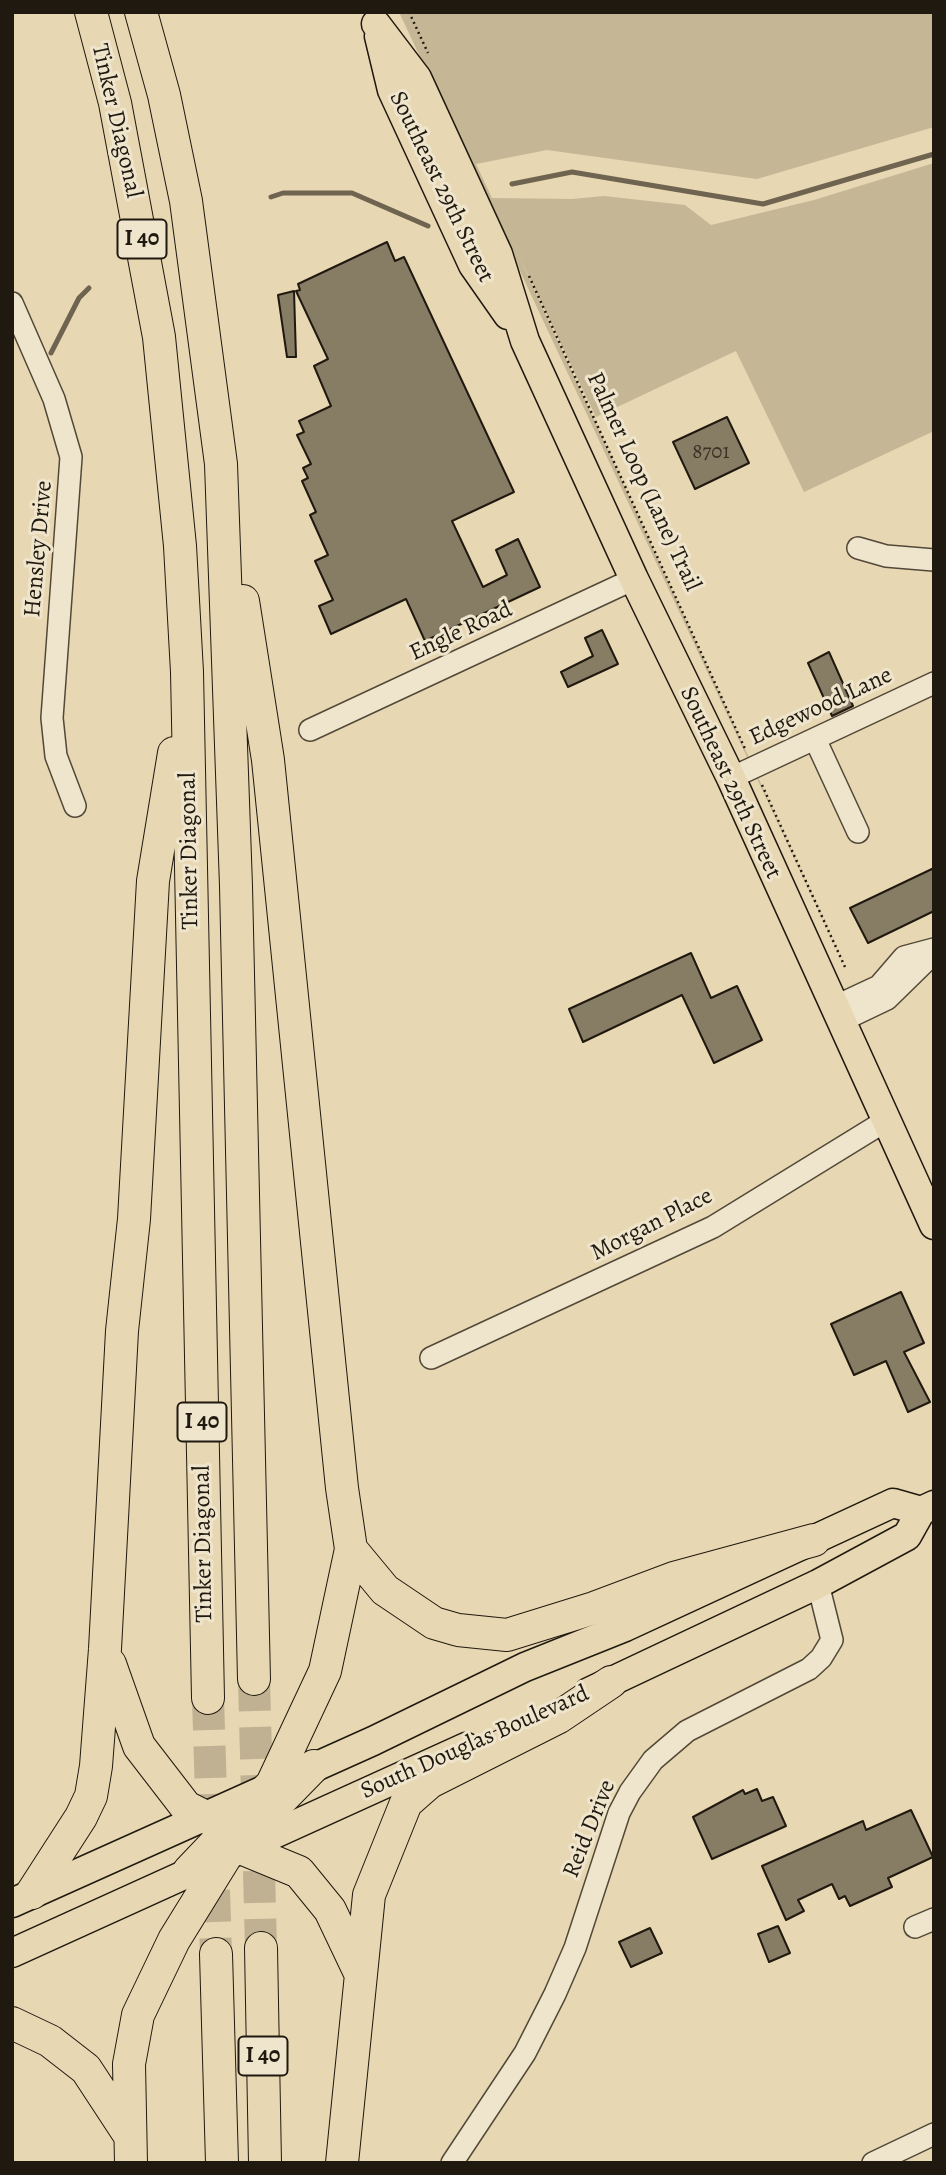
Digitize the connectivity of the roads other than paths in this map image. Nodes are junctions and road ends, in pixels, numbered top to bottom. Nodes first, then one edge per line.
1 (90, 12) edge
2 (141, 12) edge
3 (374, 18) edge
4 (12, 303) edge
5 (221, 464) junction
6 (858, 548) dead end
7 (934, 559) edge
8 (634, 579) junction
9 (187, 672) junction
10 (934, 684) edge
11 (310, 730) dead end
12 (815, 739) junction
13 (744, 777) junction
14 (75, 806) dead end
15 (858, 832) dead end
16 (934, 951) edge
17 (837, 1014) junction
18 (887, 1120) junction
19 (934, 1225) edge
20 (431, 1358) dead end
21 (928, 1508) edge
22 (814, 1540) junction
23 (351, 1549) junction
24 (818, 1584) junction
25 (105, 1649) junction
26 (254, 1679) tunnel mouth
27 (611, 1682) junction
28 (208, 1698) tunnel mouth
29 (314, 1766) junction
30 (272, 1784) junction
31 (225, 1836) junction
32 (189, 1871) joint
33 (22, 1898) edge
34 (261, 1948) tunnel mouth
35 (12, 1953) edge
36 (216, 1954) tunnel mouth
37 (359, 1971) junction
38 (12, 2023) edge
39 (934, 2134) edge
40 (130, 2148) edge
41 (222, 2163) edge
42 (265, 2163) edge
43 (342, 2163) edge
44 (452, 2163) edge
45 (873, 2163) edge

1 - 9 highway, Tinker Diagonal / I 40
2 - 5 highway, Tinker Diagonal / I 40
3 - 8 main road, Southeast 29th Street
4 - 14 street, Hensley Drive
5 - 23 highway
5 - 26 highway, Tinker Diagonal / I 40
6 - 7 street
8 - 11 street, Engle Road
8 - 13 main road, Southeast 29th Street
9 - 25 highway
9 - 28 highway, Tinker Diagonal / I 40
10 - 12 street, Edgewood Lane
12 - 13 street, Edgewood Lane
12 - 15 street
13 - 17 main road, Southeast 29th Street
16 - 17 street
17 - 18 main road, Southeast 29th Street
18 - 19 main road, Southeast 29th Street
18 - 20 street, Morgan Place
21 - 22 main road, South Douglas Boulevard
21 - 24 main road, South Douglas Boulevard
22 - 23 highway
22 - 29 main road, South Douglas Boulevard
23 - 30 highway
24 - 27 main road, South Douglas Boulevard
24 - 44 street, Reid Drive
25 - 31 highway
25 - 33 highway
27 - 31 main road, South Douglas Boulevard
27 - 37 highway
29 - 30 main road, South Douglas Boulevard
29 - 31 highway
30 - 31 highway
31 - 32 highway
31 - 33 main road, South Douglas Boulevard
31 - 37 highway
31 - 40 highway
32 - 35 main road
34 - 42 highway, I 40
36 - 41 highway, I 40
37 - 43 highway
38 - 40 highway
39 - 45 street

